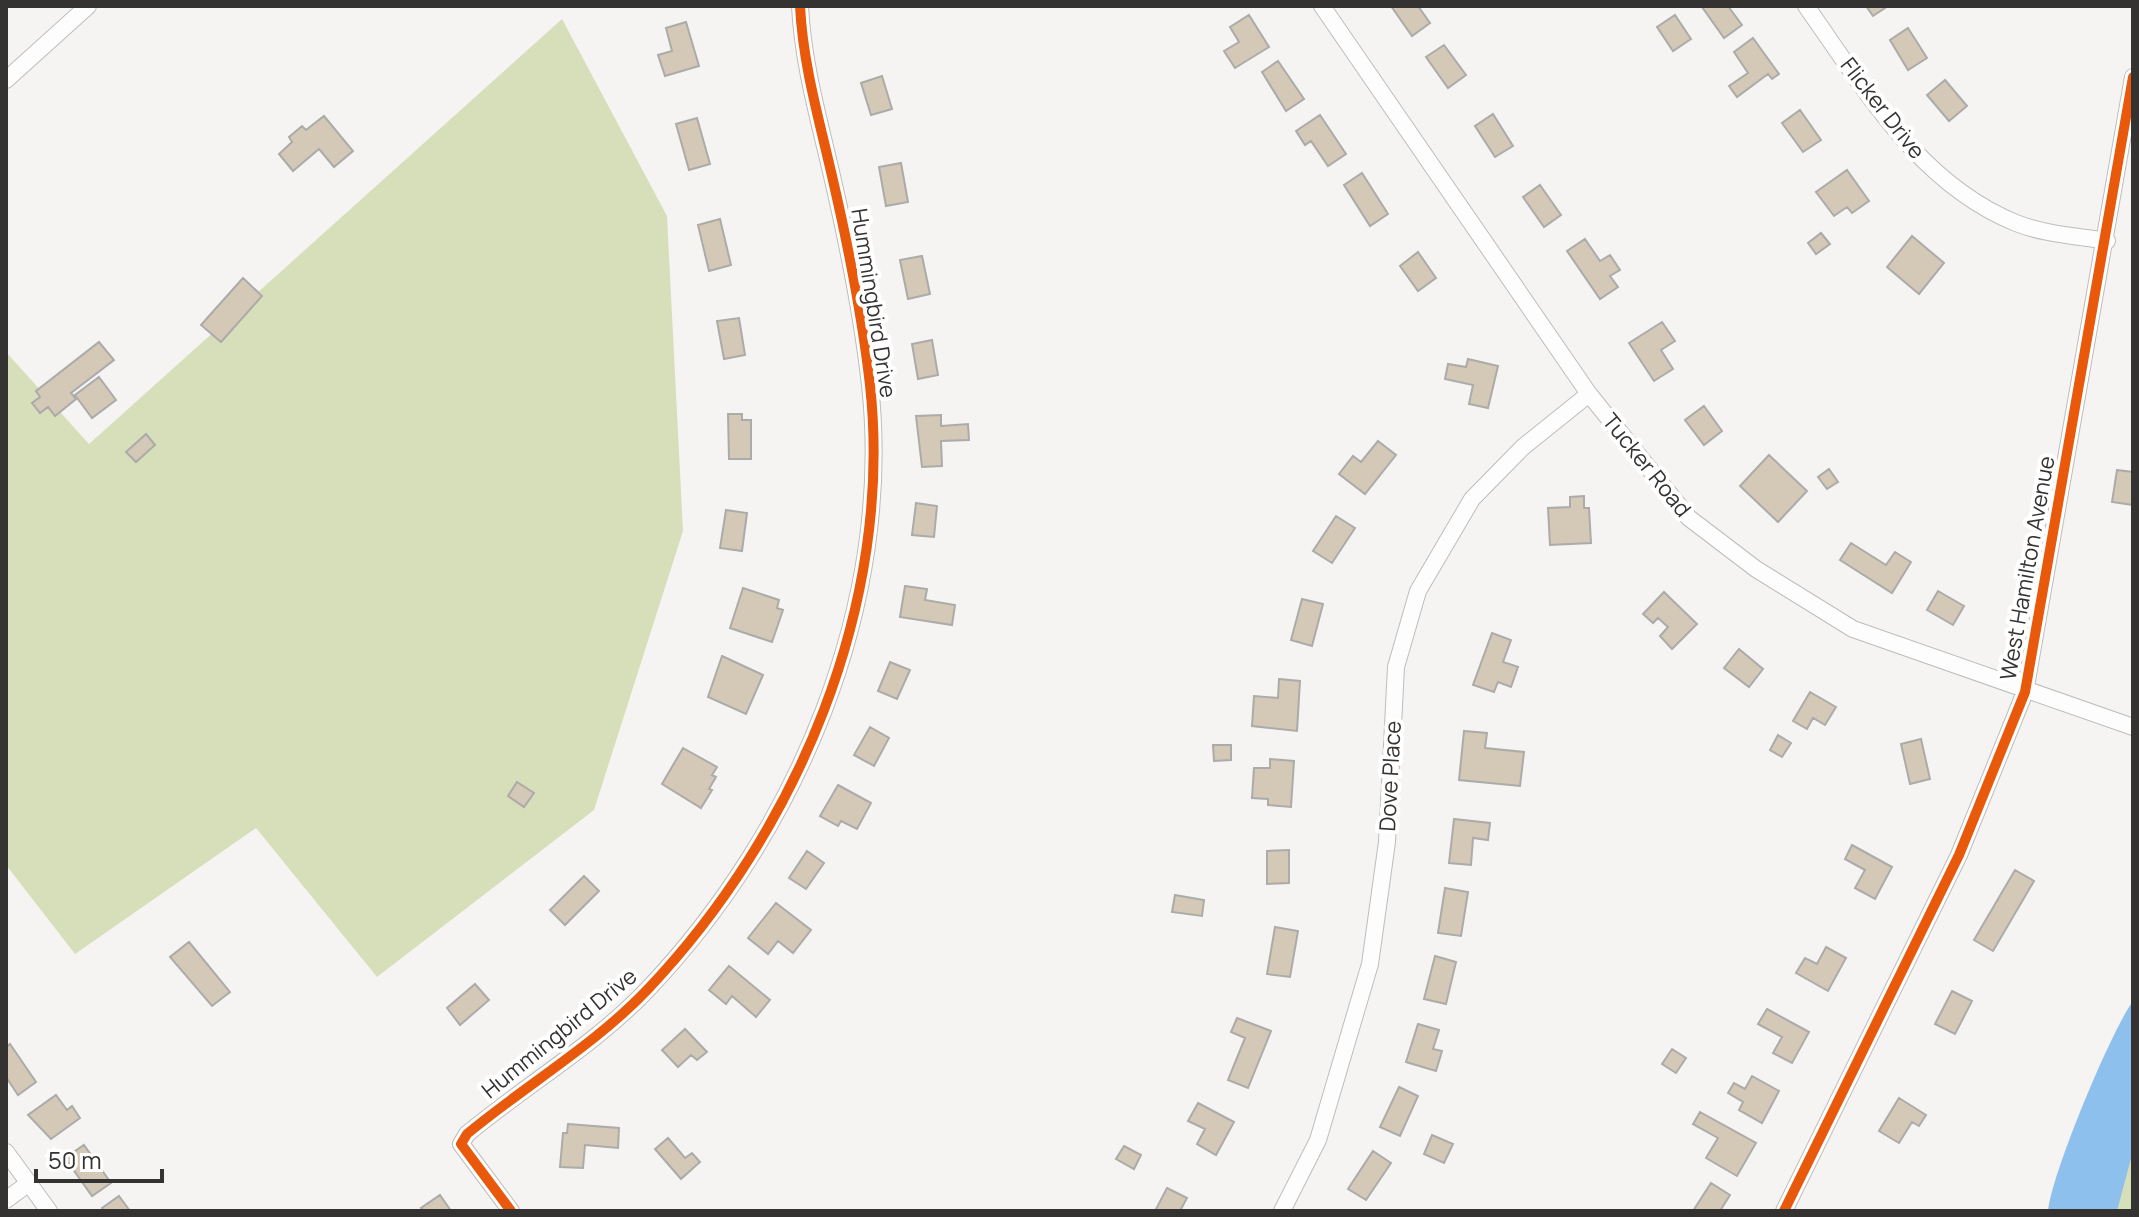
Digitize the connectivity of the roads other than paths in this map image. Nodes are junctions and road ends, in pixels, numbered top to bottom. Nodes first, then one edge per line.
1 (88, 6) edge
2 (800, 6) edge
3 (1322, 6) edge
4 (1806, 6) edge
5 (2133, 77) edge
6 (6, 80) edge
7 (2107, 241) junction
8 (1589, 394) junction
9 (2025, 692) junction
10 (2133, 727) edge
11 (6, 1152) edge
12 (29, 1183) junction
13 (6, 1200) edge
14 (49, 1211) edge
15 (511, 1211) edge
16 (1282, 1211) edge
17 (1784, 1211) edge

1 - 6 street
2 - 15 street, Hummingbird Drive
3 - 8 street, Tucker Road
4 - 7 street, Flicker Drive
5 - 7 street, West Hamilton Avenue
7 - 9 street, West Hamilton Avenue
8 - 9 street, Tucker Road
8 - 16 street, Dove Place
9 - 10 street, Tucker Road
9 - 17 street, West Hamilton Avenue
11 - 12 street
12 - 13 street
12 - 14 street

